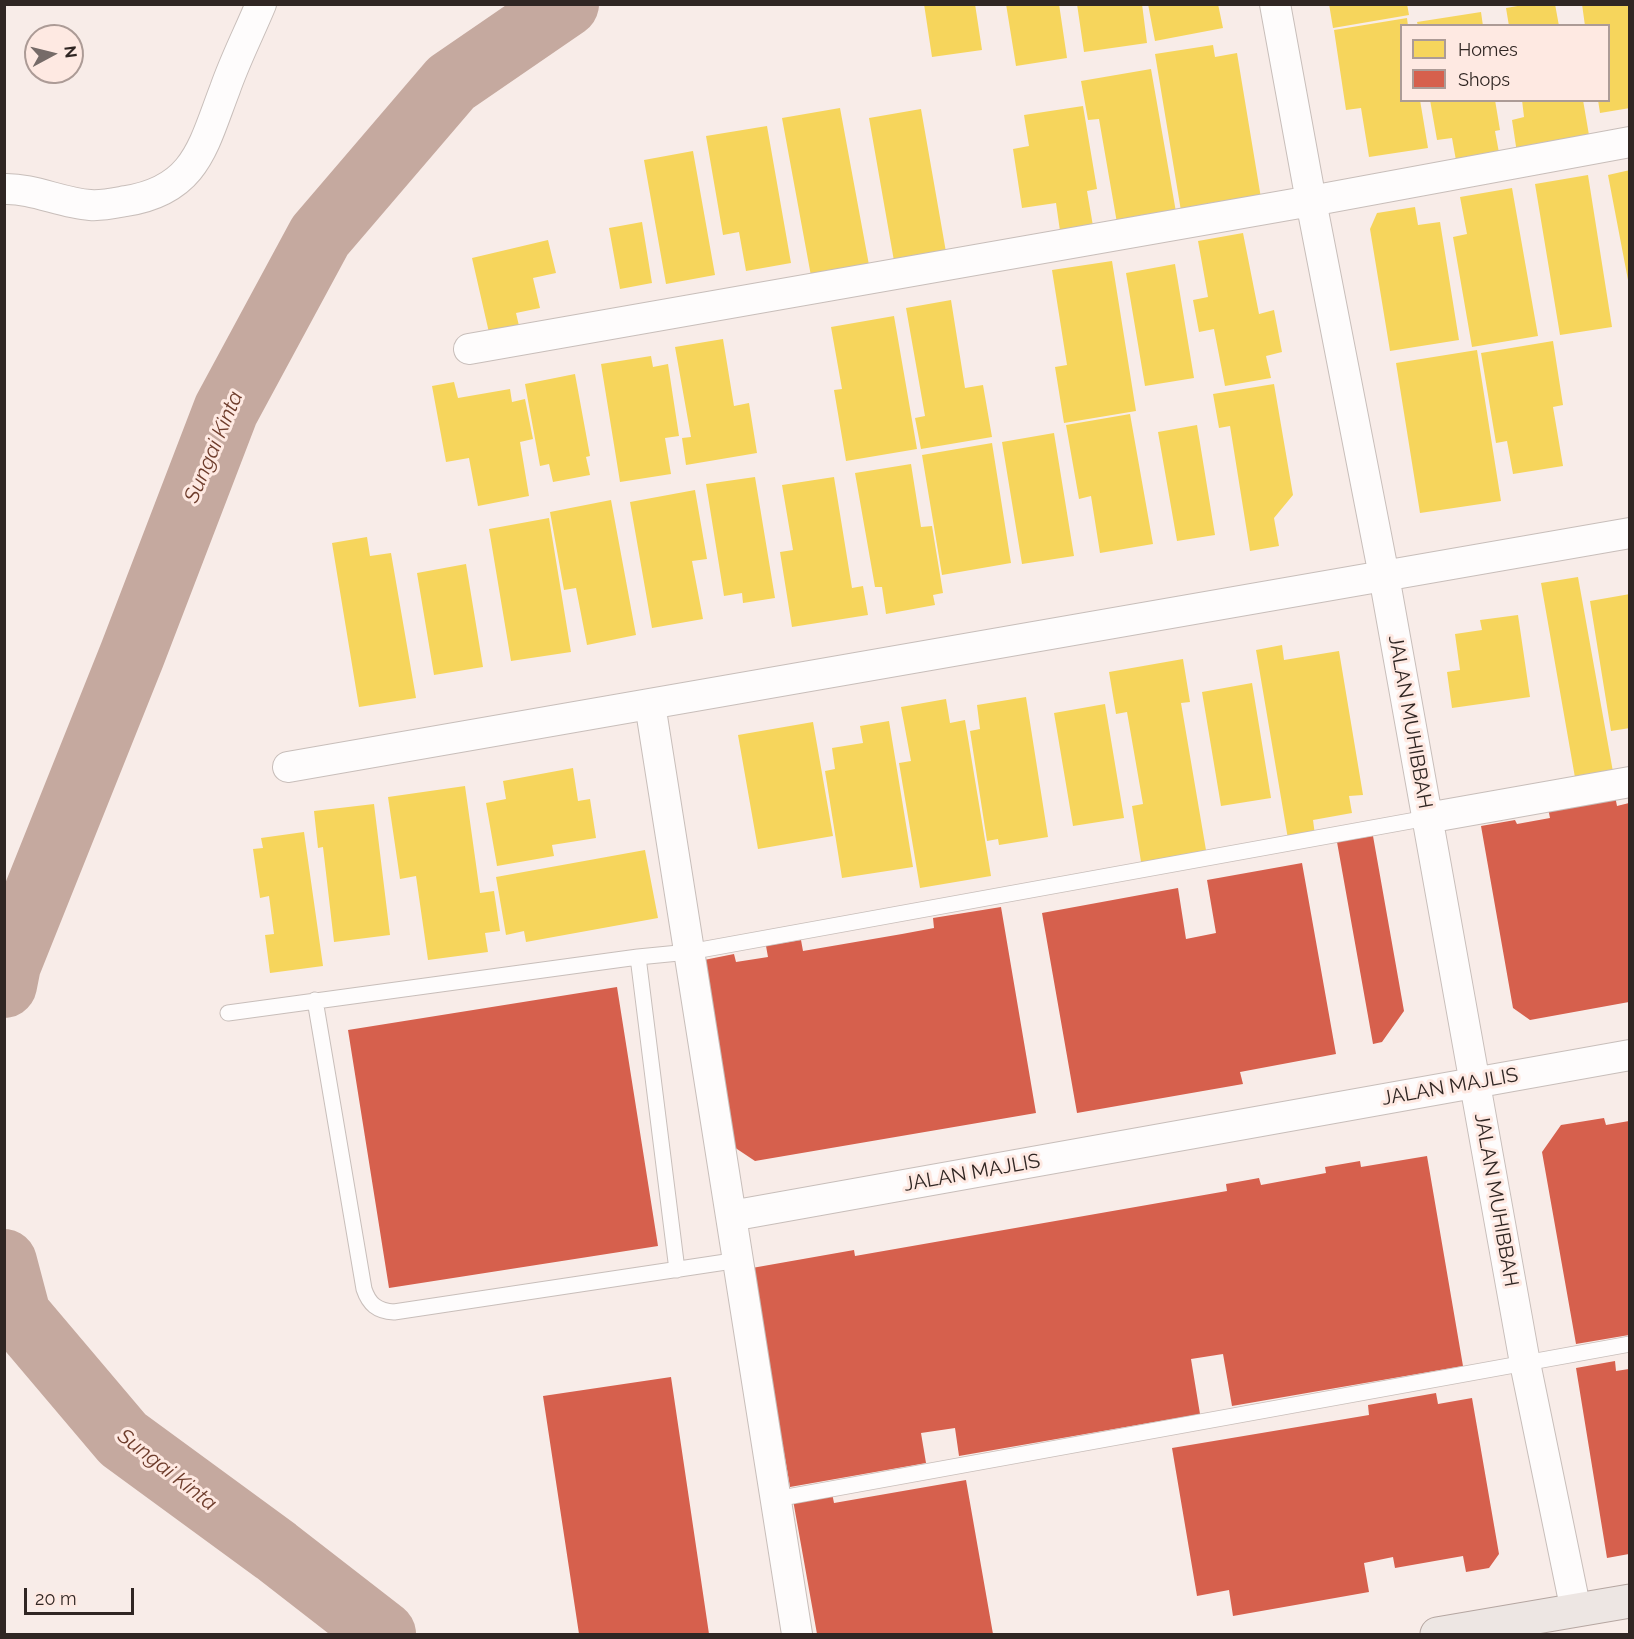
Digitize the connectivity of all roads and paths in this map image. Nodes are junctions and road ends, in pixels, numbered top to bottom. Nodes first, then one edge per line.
1 (261, 4) edge
2 (1275, 4) edge
3 (1629, 142) edge
4 (4, 189) edge
5 (1311, 201) junction
6 (469, 349) dead end
7 (1629, 533) edge
8 (1384, 576) junction
9 (650, 704) junction
10 (288, 767) dead end
11 (1629, 782) edge
12 (1427, 818) junction
13 (689, 952) junction
14 (638, 957) junction
15 (315, 1000) junction
16 (228, 1014) dead end
17 (1629, 1055) edge
18 (1475, 1083) junction
19 (731, 1216) junction
20 (739, 1260) junction
21 (677, 1270) junction
22 (1629, 1344) edge
23 (1525, 1363) junction
24 (776, 1499) junction
25 (1629, 1601) edge
26 (1576, 1611) junction
27 (797, 1635) edge
28 (1437, 1635) edge

1 - 4 street
2 - 5 street, JALAN MUHIBBAH
3 - 5 street
5 - 6 street
5 - 8 street, JALAN MUHIBBAH
7 - 8 street
8 - 9 street
8 - 12 street, JALAN MUHIBBAH
9 - 10 street
9 - 13 street
11 - 12 street
12 - 13 lane
12 - 18 street, JALAN MUHIBBAH
13 - 14 lane
13 - 19 street
14 - 15 lane
14 - 21 lane
15 - 16 lane
15 - 21 lane
17 - 18 street, JALAN MAJLIS
18 - 19 street, JALAN MAJLIS
18 - 23 street, JALAN MUHIBBAH
19 - 20 street
20 - 21 lane
20 - 24 street
22 - 23 lane
23 - 24 lane
23 - 26 street, JALAN MUHIBBAH
24 - 27 street
25 - 26 main road
26 - 28 main road

